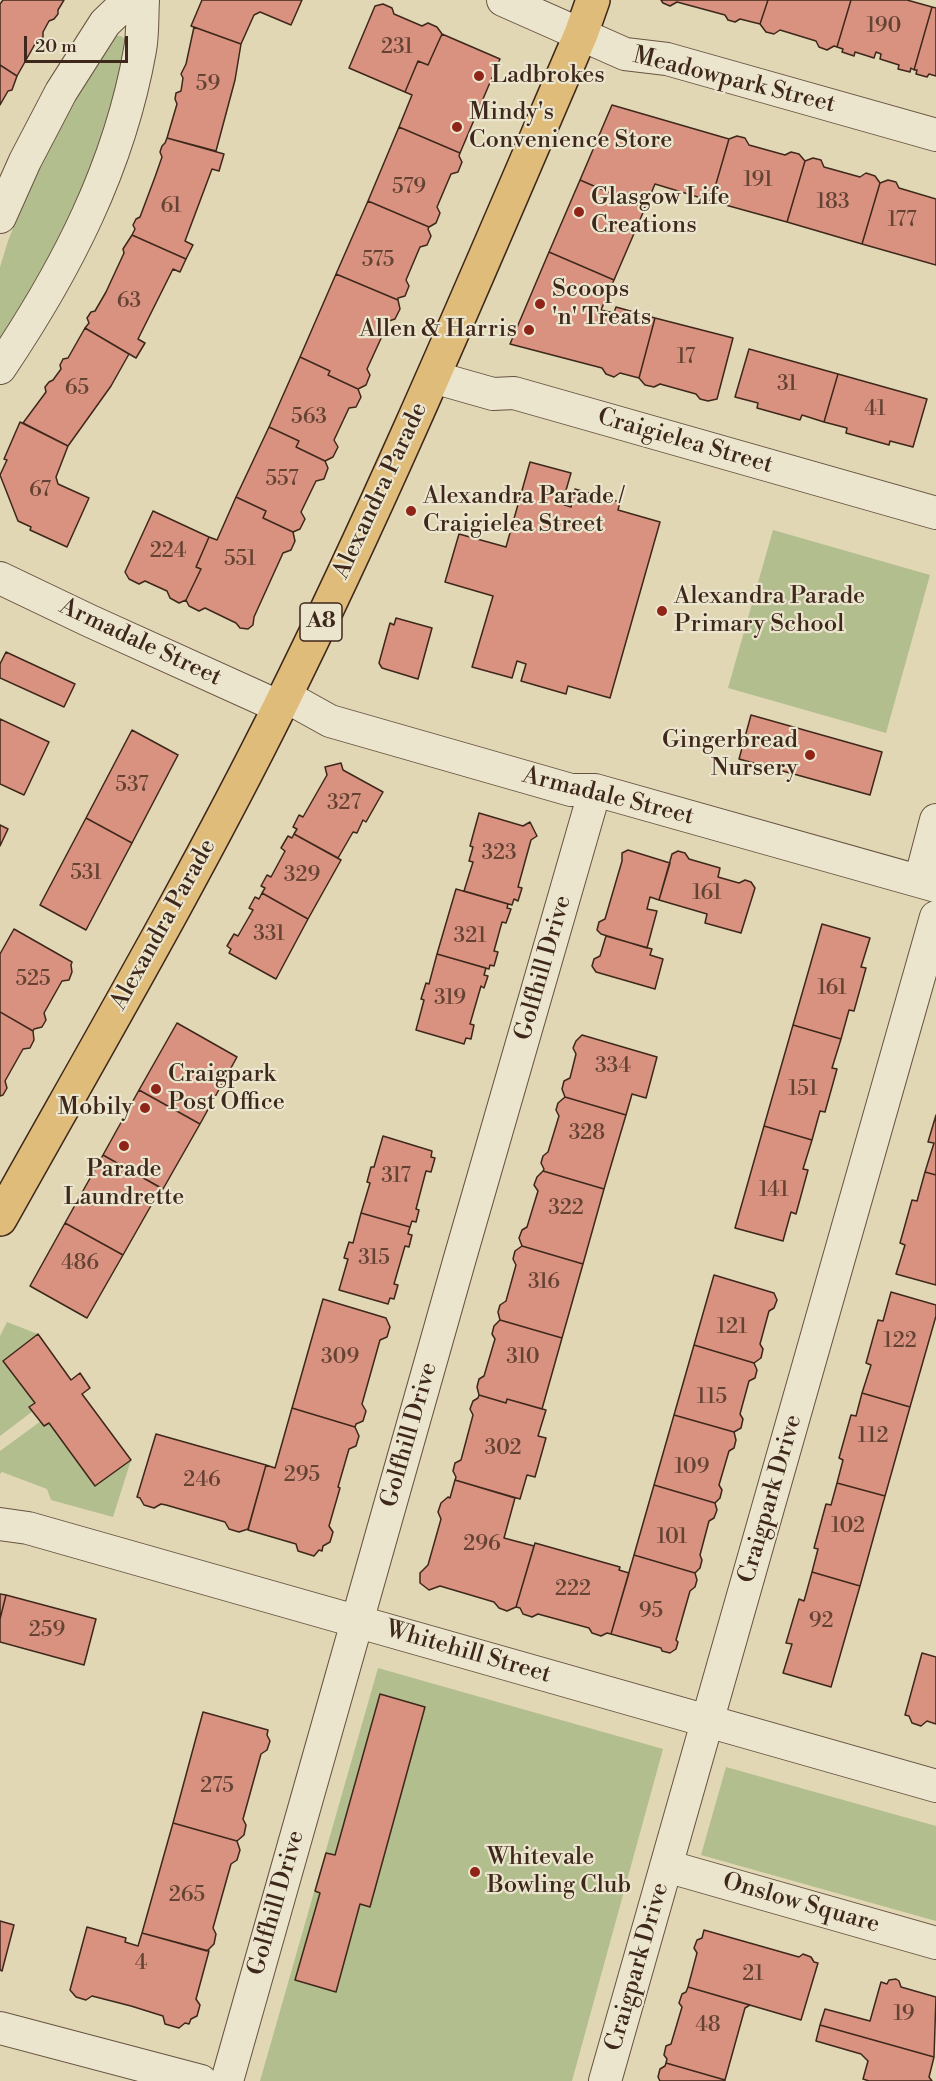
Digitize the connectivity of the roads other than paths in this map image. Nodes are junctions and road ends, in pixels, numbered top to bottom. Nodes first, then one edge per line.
1 (129, 0) edge
2 (144, 0) edge
3 (503, 0) edge
4 (593, 0) edge
5 (581, 34) junction
6 (936, 135) edge
7 (0, 217) edge
8 (0, 368) edge
9 (434, 377) junction
10 (936, 513) edge
11 (3, 588) edge
12 (282, 701) junction
13 (595, 790) junction
14 (936, 820) edge
15 (928, 883) edge
16 (936, 917) edge
17 (0, 1219) edge
18 (0, 1524) edge
19 (357, 1622) junction
20 (709, 1722) junction
21 (936, 1786) edge
22 (666, 1866) junction
23 (936, 1943) edge
24 (0, 2028) edge
25 (201, 2081) edge
26 (227, 2081) edge
27 (605, 2081) edge

1 - 7 street
2 - 8 street
3 - 5 street, Meadowpark Street
4 - 5 main road, Alexandra Parade / A8
5 - 6 street, Meadowpark Street
5 - 9 main road, Alexandra Parade / A8
9 - 10 street, Craigielea Street
9 - 12 main road, Alexandra Parade / A8
11 - 12 street, Armadale Street
12 - 13 street, Armadale Street
12 - 17 main road, Alexandra Parade / A8
13 - 15 street, Armadale Street
13 - 19 street, Golfhill Drive
14 - 15 street
16 - 20 street, Craigpark Drive
18 - 19 street, Whitehill Street
19 - 20 street, Whitehill Street
19 - 26 street, Golfhill Drive
20 - 21 street, Whitehill Street
20 - 22 street, Craigpark Drive
22 - 23 street, Onslow Square
22 - 27 street, Craigpark Drive
24 - 25 street

